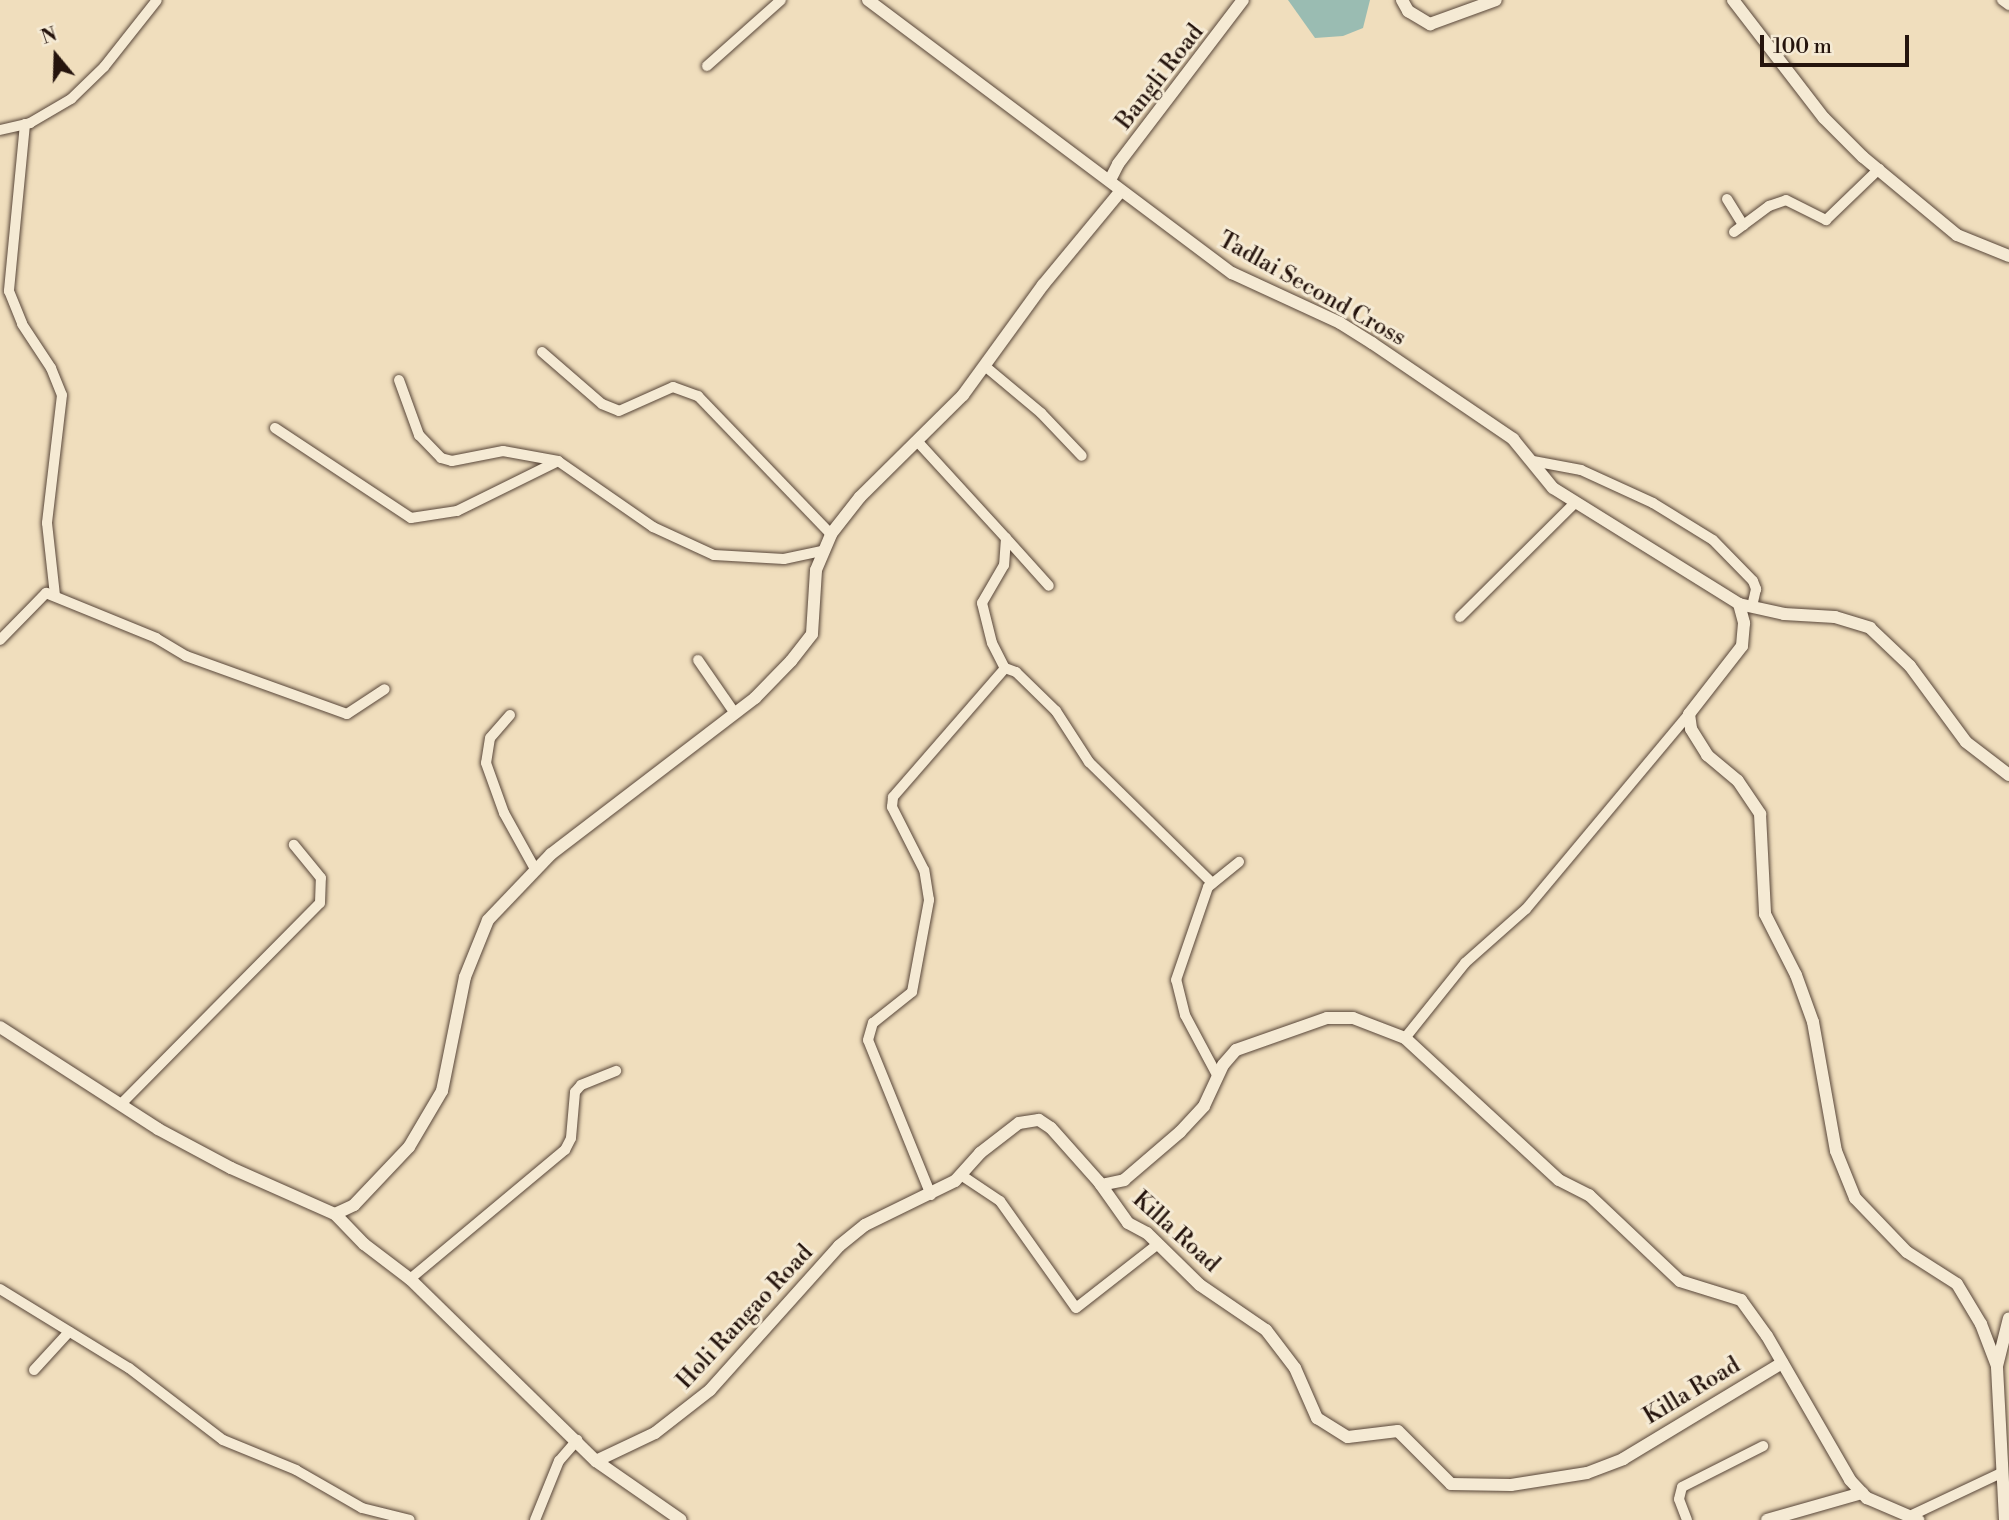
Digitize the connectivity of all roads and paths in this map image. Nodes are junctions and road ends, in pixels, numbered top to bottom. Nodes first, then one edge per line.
1 (157, 0) edge
2 (781, 0) edge
3 (868, 0) edge
4 (1243, 0) edge
5 (1402, 0) edge
6 (1496, 0) edge
7 (1733, 0) edge
8 (2002, 0) edge
9 (2009, 5) edge
10 (707, 66) dead end
11 (25, 124) junction
12 (0, 130) edge
13 (1879, 169) junction
14 (1110, 180) junction
15 (1120, 192) junction
16 (1727, 199) dead end
17 (1743, 225) junction
18 (1734, 232) dead end
19 (2009, 256) edge
20 (542, 352) dead end
21 (986, 367) junction
22 (400, 380) dead end
23 (275, 428) dead end
24 (917, 441) junction
25 (1082, 456) dead end
26 (558, 461) junction
27 (1533, 461) junction
28 (1576, 502) junction
29 (831, 534) junction
30 (1006, 538) junction
31 (823, 551) junction
32 (1049, 586) dead end
33 (55, 596) junction
34 (1746, 605) junction
35 (1460, 617) dead end
36 (0, 640) edge
37 (698, 660) dead end
38 (1005, 668) junction
39 (385, 689) dead end
40 (734, 712) junction
41 (1689, 714) junction
42 (510, 715) dead end
43 (2009, 775) edge
44 (294, 845) dead end
45 (1239, 862) dead end
46 (535, 869) junction
47 (1212, 883) junction
48 (0, 1027) edge
49 (1405, 1038) junction
50 (616, 1071) dead end
51 (1217, 1075) junction
52 (122, 1103) junction
53 (961, 1175) junction
54 (1101, 1185) junction
55 (931, 1195) junction
56 (335, 1214) junction
57 (1158, 1244) junction
58 (410, 1279) junction
59 (0, 1289) edge
60 (2009, 1318) edge
61 (69, 1332) junction
62 (1782, 1363) junction
63 (1997, 1366) junction
64 (34, 1370) dead end
65 (577, 1440) junction
66 (1763, 1446) dead end
67 (596, 1461) junction
68 (2001, 1473) junction
69 (1862, 1493) junction
70 (1914, 1518) edge
71 (410, 1520) edge
72 (535, 1520) edge
73 (681, 1520) edge
74 (1687, 1520) edge
75 (1767, 1520) edge
76 (2005, 1520) edge

1 - 11 street
2 - 10 street
3 - 14 street, Tadlai Second Cross
4 - 14 street, Bangli Road
5 - 6 street
7 - 13 street
8 - 9 street
11 - 12 street
11 - 33 street
13 - 17 street
13 - 19 street
14 - 15 street, Tadlai Second Cross
15 - 21 street
15 - 27 street, Tadlai Second Cross
16 - 17 street
17 - 18 street
20 - 29 street
21 - 24 street
21 - 25 street
22 - 26 street
23 - 26 street
24 - 29 street
24 - 30 street
26 - 31 street
27 - 28 street, Tadlai Second Cross
27 - 34 street
28 - 34 street, Tadlai Second Cross
28 - 35 street
29 - 31 street
30 - 32 street
30 - 38 street
31 - 40 street
33 - 36 street
33 - 39 street
34 - 41 street
34 - 43 street, Tadlai Second Cross
37 - 40 street
38 - 47 street
38 - 55 street
40 - 46 street
41 - 49 street
41 - 63 street
42 - 46 street
44 - 52 street
45 - 47 street
46 - 56 street
47 - 51 street
48 - 52 street
49 - 51 street, Killa Road
49 - 62 street, Killa Road
50 - 58 street
51 - 54 street, Killa Road
52 - 56 street
53 - 54 street, Holi Rangao Road
53 - 55 street, Holi Rangao Road
53 - 57 street
54 - 57 street, Killa Road
55 - 67 street, Holi Rangao Road
56 - 58 street
57 - 62 street, Killa Road
58 - 65 street
59 - 61 street
60 - 63 street
61 - 64 street
61 - 71 street
62 - 69 street, Killa Road
63 - 68 street
65 - 67 street
65 - 72 street
66 - 74 street
67 - 73 street
68 - 70 street
68 - 76 street
69 - 70 street, Killa Road
69 - 75 street

